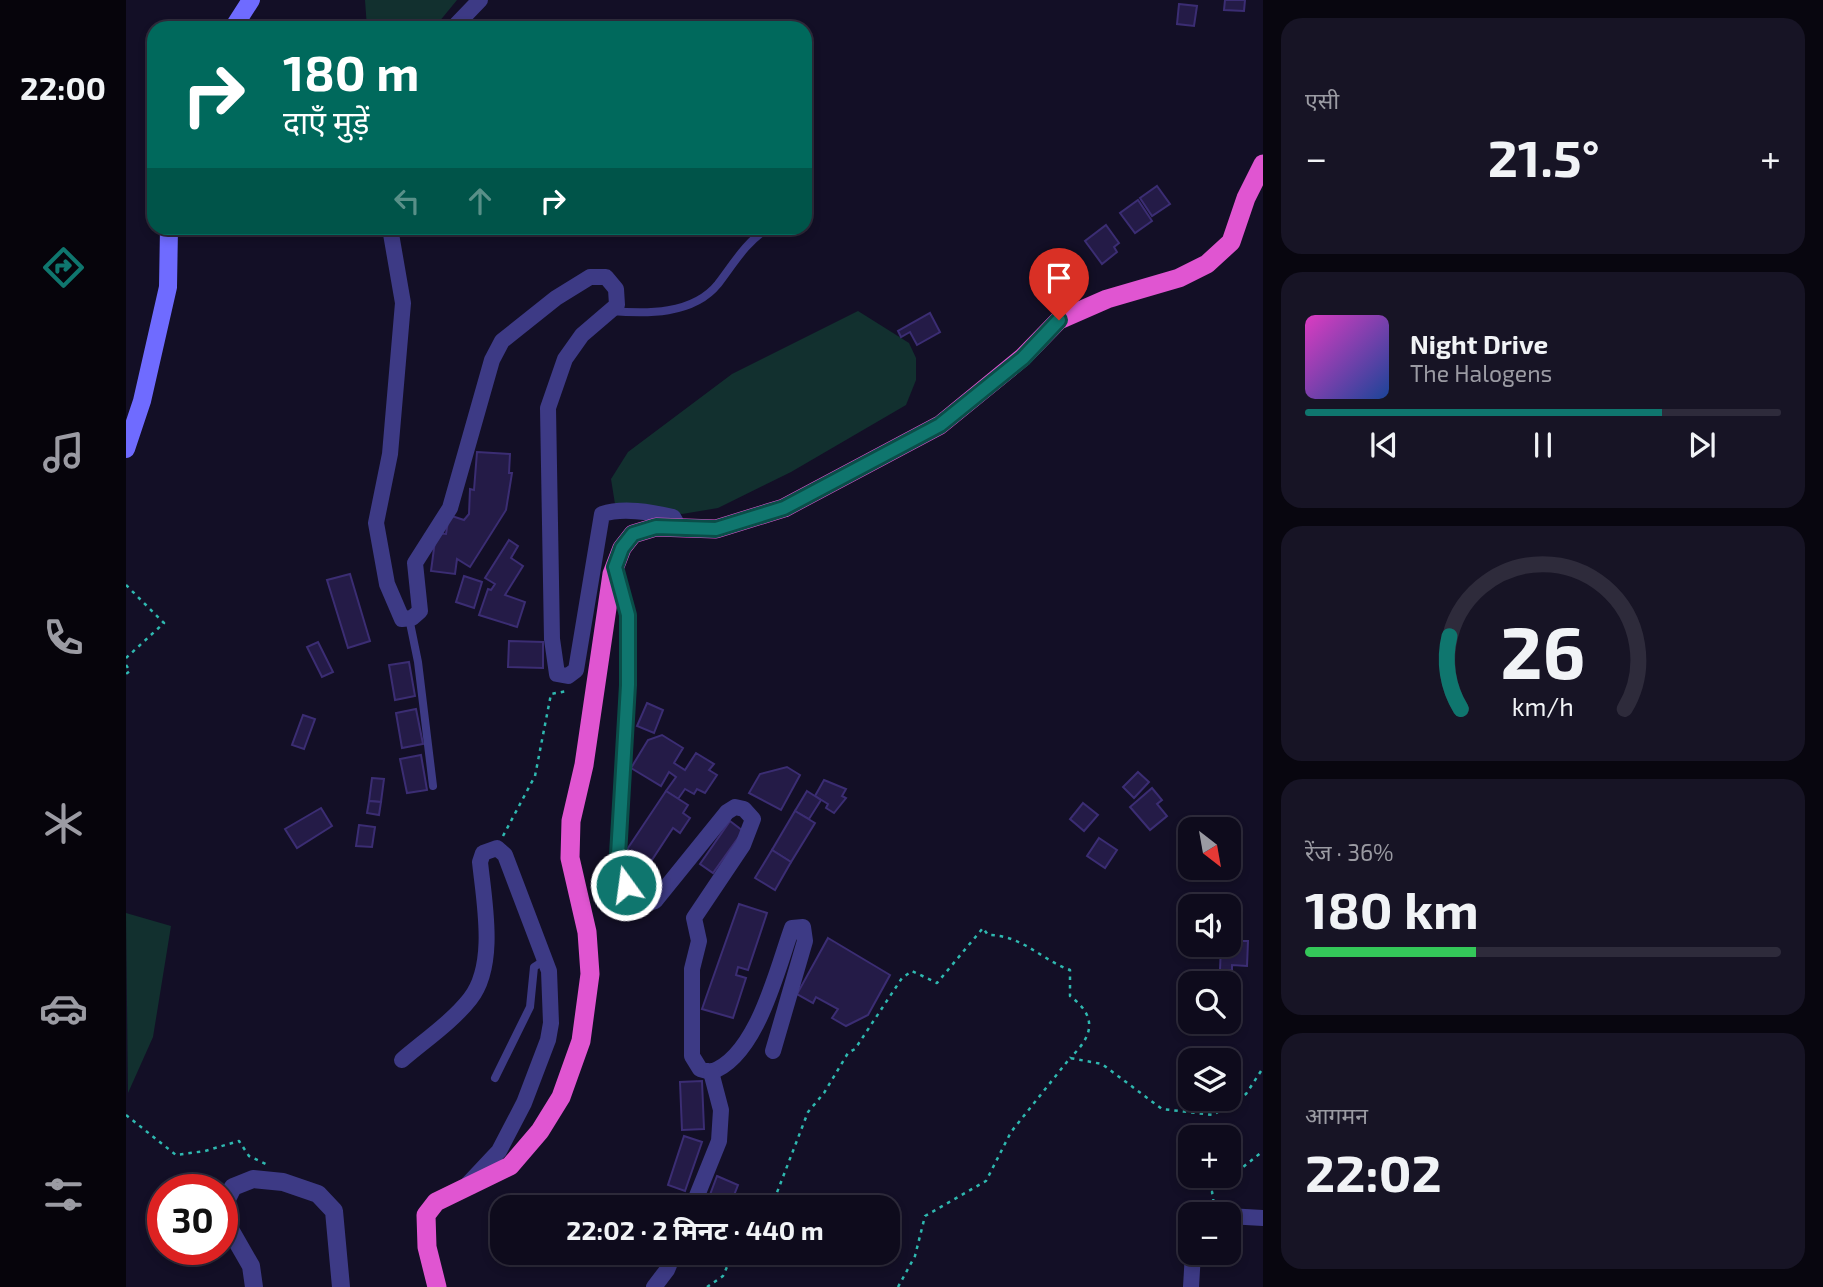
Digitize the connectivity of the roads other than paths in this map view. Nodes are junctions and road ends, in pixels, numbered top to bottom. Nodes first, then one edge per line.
1 (251, 0) edge
2 (480, 0) edge
3 (238, 21) edge
4 (460, 21) edge
5 (1263, 164) edge
6 (169, 235) edge
7 (391, 235) edge
8 (758, 235) edge
9 (611, 311) junction
10 (126, 449) edge
11 (678, 526) junction
12 (615, 567) junction
13 (409, 618) junction
14 (433, 786) dead end
15 (545, 960) junction
16 (773, 1051) dead end
17 (402, 1060) dead end
18 (711, 1072) junction
19 (495, 1078) dead end
20 (465, 1187) junction
21 (697, 1195) edge
22 (1241, 1217) edge
23 (1263, 1218) edge
24 (669, 1265) edge
25 (1192, 1265) edge
26 (254, 1287) edge
27 (341, 1287) edge
28 (437, 1287) edge
29 (654, 1287) edge
30 (1191, 1287) edge

1 - 3 main road
2 - 4 street
5 - 11 highway
6 - 10 main road
7 - 13 street
8 - 9 lane
9 - 11 street
9 - 13 street
11 - 12 highway
12 - 18 street
12 - 20 highway
13 - 14 lane
15 - 17 street
15 - 19 lane
15 - 20 street
16 - 18 street
18 - 21 street
20 - 28 highway
22 - 23 street
24 - 29 street
25 - 30 street
26 - 27 street

